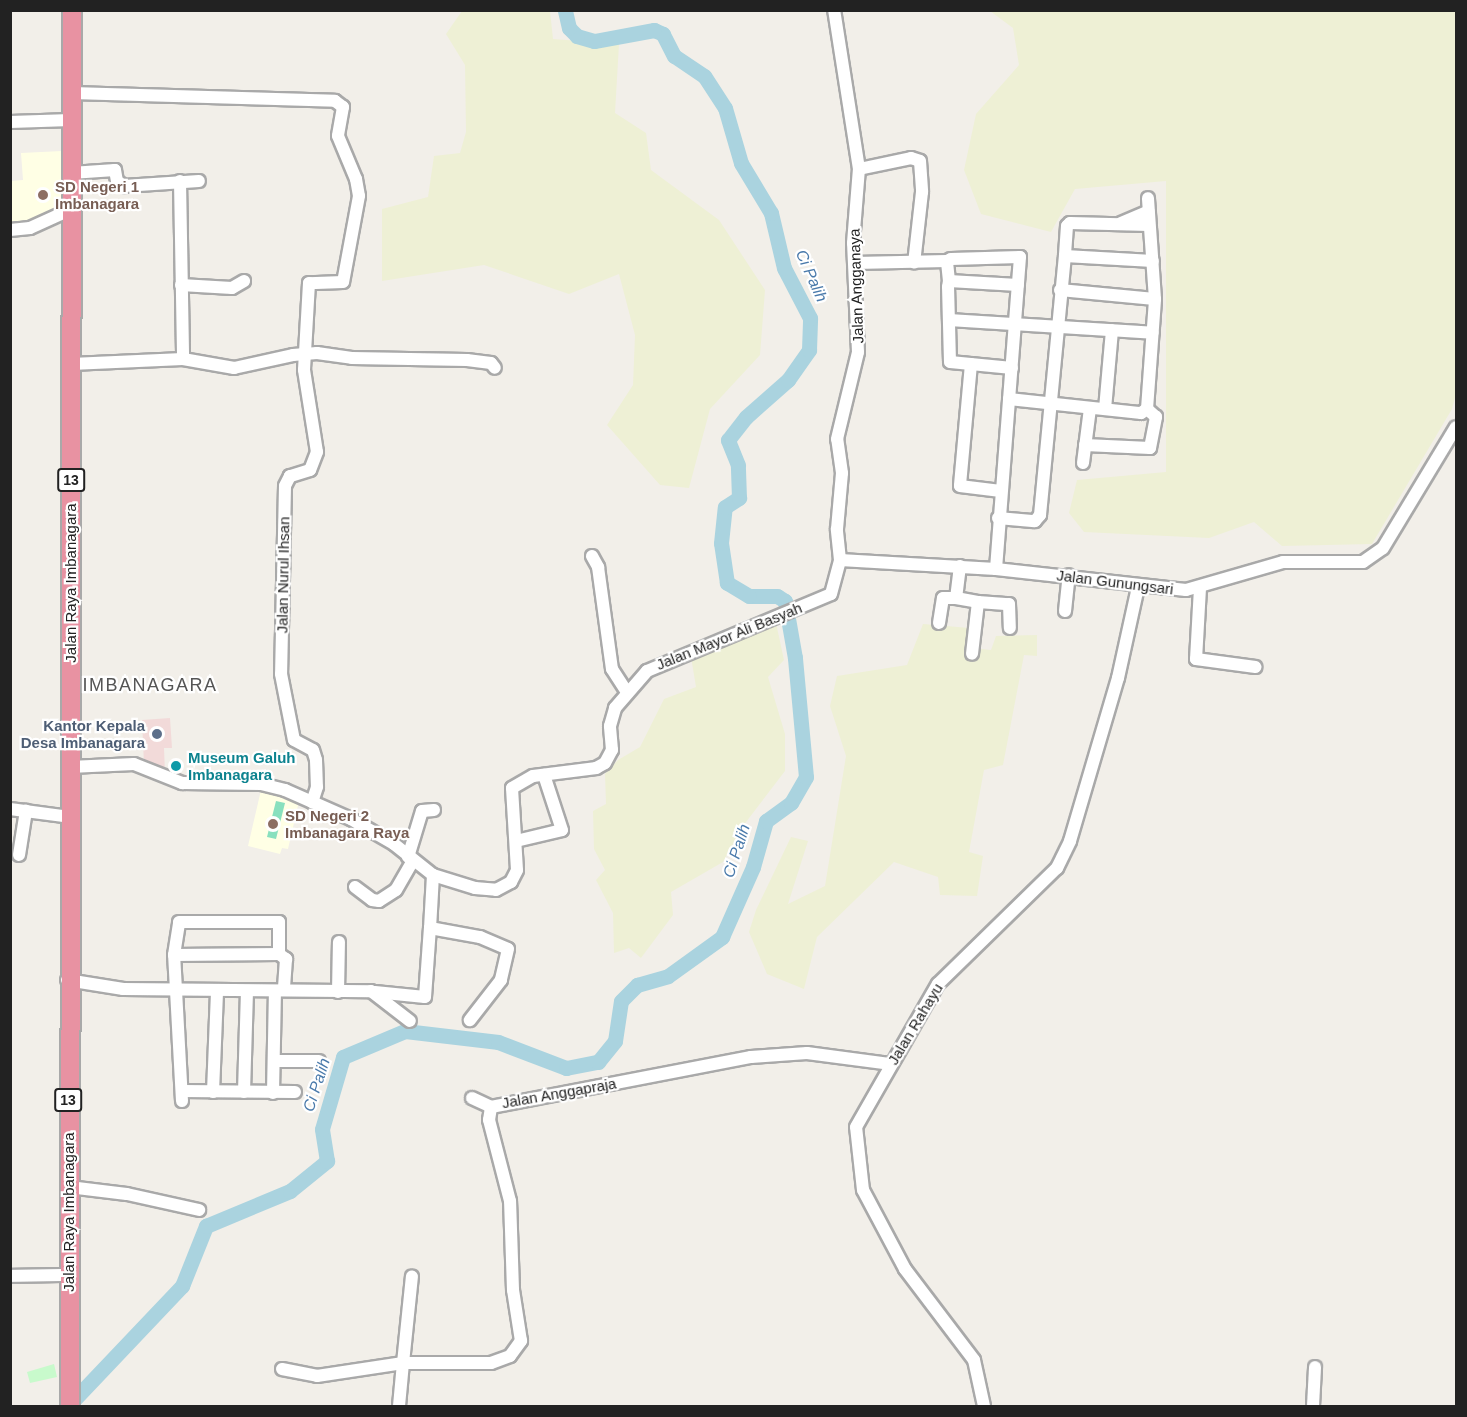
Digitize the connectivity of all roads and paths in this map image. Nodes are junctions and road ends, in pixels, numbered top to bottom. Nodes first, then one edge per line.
1 (72, 10) edge
2 (834, 10) edge
3 (72, 93) junction
4 (71, 120) junction
5 (10, 122) edge
6 (859, 169) junction
7 (70, 172) junction
8 (199, 181) dead end
9 (180, 182) junction
10 (1148, 198) dead end
11 (72, 209) junction
12 (1149, 211) junction
13 (1121, 223) junction
14 (1149, 225) junction
15 (10, 230) edge
16 (1065, 256) junction
17 (947, 261) junction
18 (1153, 261) junction
19 (855, 263) junction
20 (914, 263) junction
21 (244, 281) dead end
22 (949, 281) junction
23 (181, 285) junction
24 (1018, 285) junction
25 (1060, 290) junction
26 (1155, 299) junction
27 (950, 320) junction
28 (1016, 323) junction
29 (1058, 326) junction
30 (1112, 330) junction
31 (1153, 333) junction
32 (303, 353) junction
33 (183, 359) junction
34 (71, 364) junction
35 (971, 364) junction
36 (495, 368) dead end
37 (1012, 368) junction
38 (1010, 399) junction
39 (1049, 404) junction
40 (1089, 408) junction
41 (1105, 409) junction
42 (1147, 409) junction
43 (1456, 427) edge
44 (1085, 445) junction
45 (1083, 463) dead end
46 (1001, 491) junction
47 (998, 518) junction
48 (592, 556) dead end
49 (840, 560) junction
50 (960, 566) junction
51 (996, 569) junction
52 (1069, 575) junction
53 (1138, 586) junction
54 (1200, 588) junction
55 (956, 598) junction
56 (978, 602) junction
57 (1065, 611) dead end
58 (939, 623) dead end
59 (1010, 628) dead end
60 (972, 654) dead end
61 (1255, 667) dead end
62 (627, 692) junction
63 (70, 767) junction
64 (544, 775) junction
65 (312, 802) junction
66 (10, 809) edge
67 (434, 810) dead end
68 (26, 811) junction
69 (71, 818) junction
70 (516, 841) junction
71 (17, 848) edge
72 (411, 859) junction
73 (433, 874) junction
74 (355, 887) dead end
75 (430, 928) junction
76 (339, 942) dead end
77 (279, 954) junction
78 (174, 955) junction
79 (67, 980) junction
80 (178, 990) junction
81 (217, 991) junction
82 (280, 991) junction
83 (371, 991) junction
84 (247, 992) junction
85 (338, 992) junction
86 (404, 996) junction
87 (396, 1011) junction
88 (470, 1020) dead end
89 (410, 1021) dead end
90 (273, 1061) junction
91 (319, 1061) dead end
92 (891, 1064) junction
93 (213, 1092) junction
94 (244, 1092) junction
95 (295, 1092) dead end
96 (273, 1093) junction
97 (472, 1098) dead end
98 (491, 1107) junction
99 (69, 1187) junction
100 (200, 1210) dead end
101 (69, 1275) junction
102 (10, 1276) edge
103 (412, 1276) dead end
104 (403, 1363) junction
105 (1315, 1367) dead end
106 (282, 1369) dead end
107 (70, 1407) edge
108 (399, 1407) edge
109 (984, 1407) edge
110 (1313, 1407) edge

1 - 3 highway, Jalan Raya Imbanagara / 13
2 - 6 street, Jalan Angganaya
3 - 4 highway, Jalan Raya Imbanagara / 13
3 - 32 street
4 - 5 street
4 - 7 highway, Jalan Raya Imbanagara / 13
6 - 19 street, Jalan Angganaya
6 - 20 street
7 - 9 street
7 - 11 highway, Jalan Raya Imbanagara / 13
8 - 9 street
9 - 23 street
10 - 12 street
11 - 15 street
11 - 34 highway, Jalan Raya Imbanagara / 13
12 - 13 street
12 - 14 street
13 - 14 street
13 - 16 street
14 - 18 street
16 - 18 street
16 - 25 street
17 - 20 street
17 - 22 street
17 - 24 street
18 - 26 street
19 - 20 street
19 - 49 street, Jalan Angganaya
21 - 23 street
22 - 24 street
22 - 27 street
23 - 33 street
24 - 28 street
25 - 26 street
25 - 29 street
26 - 31 street
27 - 28 street
27 - 35 street
28 - 29 street
28 - 37 street
29 - 30 street
29 - 39 street
30 - 31 street
30 - 41 street
31 - 42 street
32 - 33 street
32 - 36 street
32 - 65 street, Jalan Nurul Ihsan
33 - 34 street
34 - 63 highway, Jalan Raya Imbanagara / 13
35 - 37 street
35 - 46 street
37 - 38 street
38 - 39 street
38 - 46 street
39 - 40 street
39 - 47 street
40 - 41 street
40 - 44 street
41 - 42 street
42 - 44 street
43 - 54 street, Jalan Gunungsari
44 - 45 street
46 - 47 street
47 - 51 street
48 - 62 street
49 - 50 street, Jalan Gunungsari
49 - 62 street, Jalan Mayor Ali Basyah
50 - 51 street, Jalan Gunungsari
50 - 55 street
51 - 52 street, Jalan Gunungsari
52 - 53 street, Jalan Gunungsari
52 - 57 street
53 - 54 street, Jalan Gunungsari
53 - 92 street, Jalan Rahayu
54 - 61 street
55 - 56 street
55 - 58 street
56 - 59 street
56 - 60 street
62 - 64 street, Jalan Mayor Ali Basyah
63 - 65 street, Jalan Mayor Ali Basyah
63 - 69 highway, Jalan Raya Imbanagara / 13
64 - 70 street, Jalan Mayor Ali Basyah
64 - 70 street
65 - 72 street, Jalan Mayor Ali Basyah
66 - 68 street
67 - 72 street
68 - 69 street
68 - 71 street
69 - 79 highway, Jalan Raya Imbanagara / 13
70 - 73 street, Jalan Mayor Ali Basyah
72 - 73 street, Jalan Mayor Ali Basyah
72 - 74 street
73 - 75 street
75 - 86 street
75 - 88 street
76 - 85 street
77 - 78 street
77 - 78 street
77 - 82 street
78 - 80 street
79 - 80 street
79 - 99 highway, Jalan Raya Imbanagara / 13
80 - 81 street
80 - 93 street
81 - 84 street
81 - 93 street
82 - 84 street
82 - 85 street
82 - 90 street
83 - 85 street
83 - 86 street
83 - 87 street
84 - 94 street
86 - 87 street
87 - 89 street
90 - 91 street
90 - 96 street
92 - 98 street, Jalan Anggapraja
92 - 109 street, Jalan Rahayu
93 - 94 street
94 - 96 street
95 - 96 street
97 - 98 street
98 - 104 street, Jalan Anggapraja
99 - 100 street
99 - 101 highway, Jalan Raya Imbanagara / 13
101 - 102 street
101 - 107 highway, Jalan Raya Imbanagara / 13
103 - 104 street
104 - 106 street, Jalan Anggapraja
104 - 108 street
105 - 110 street

